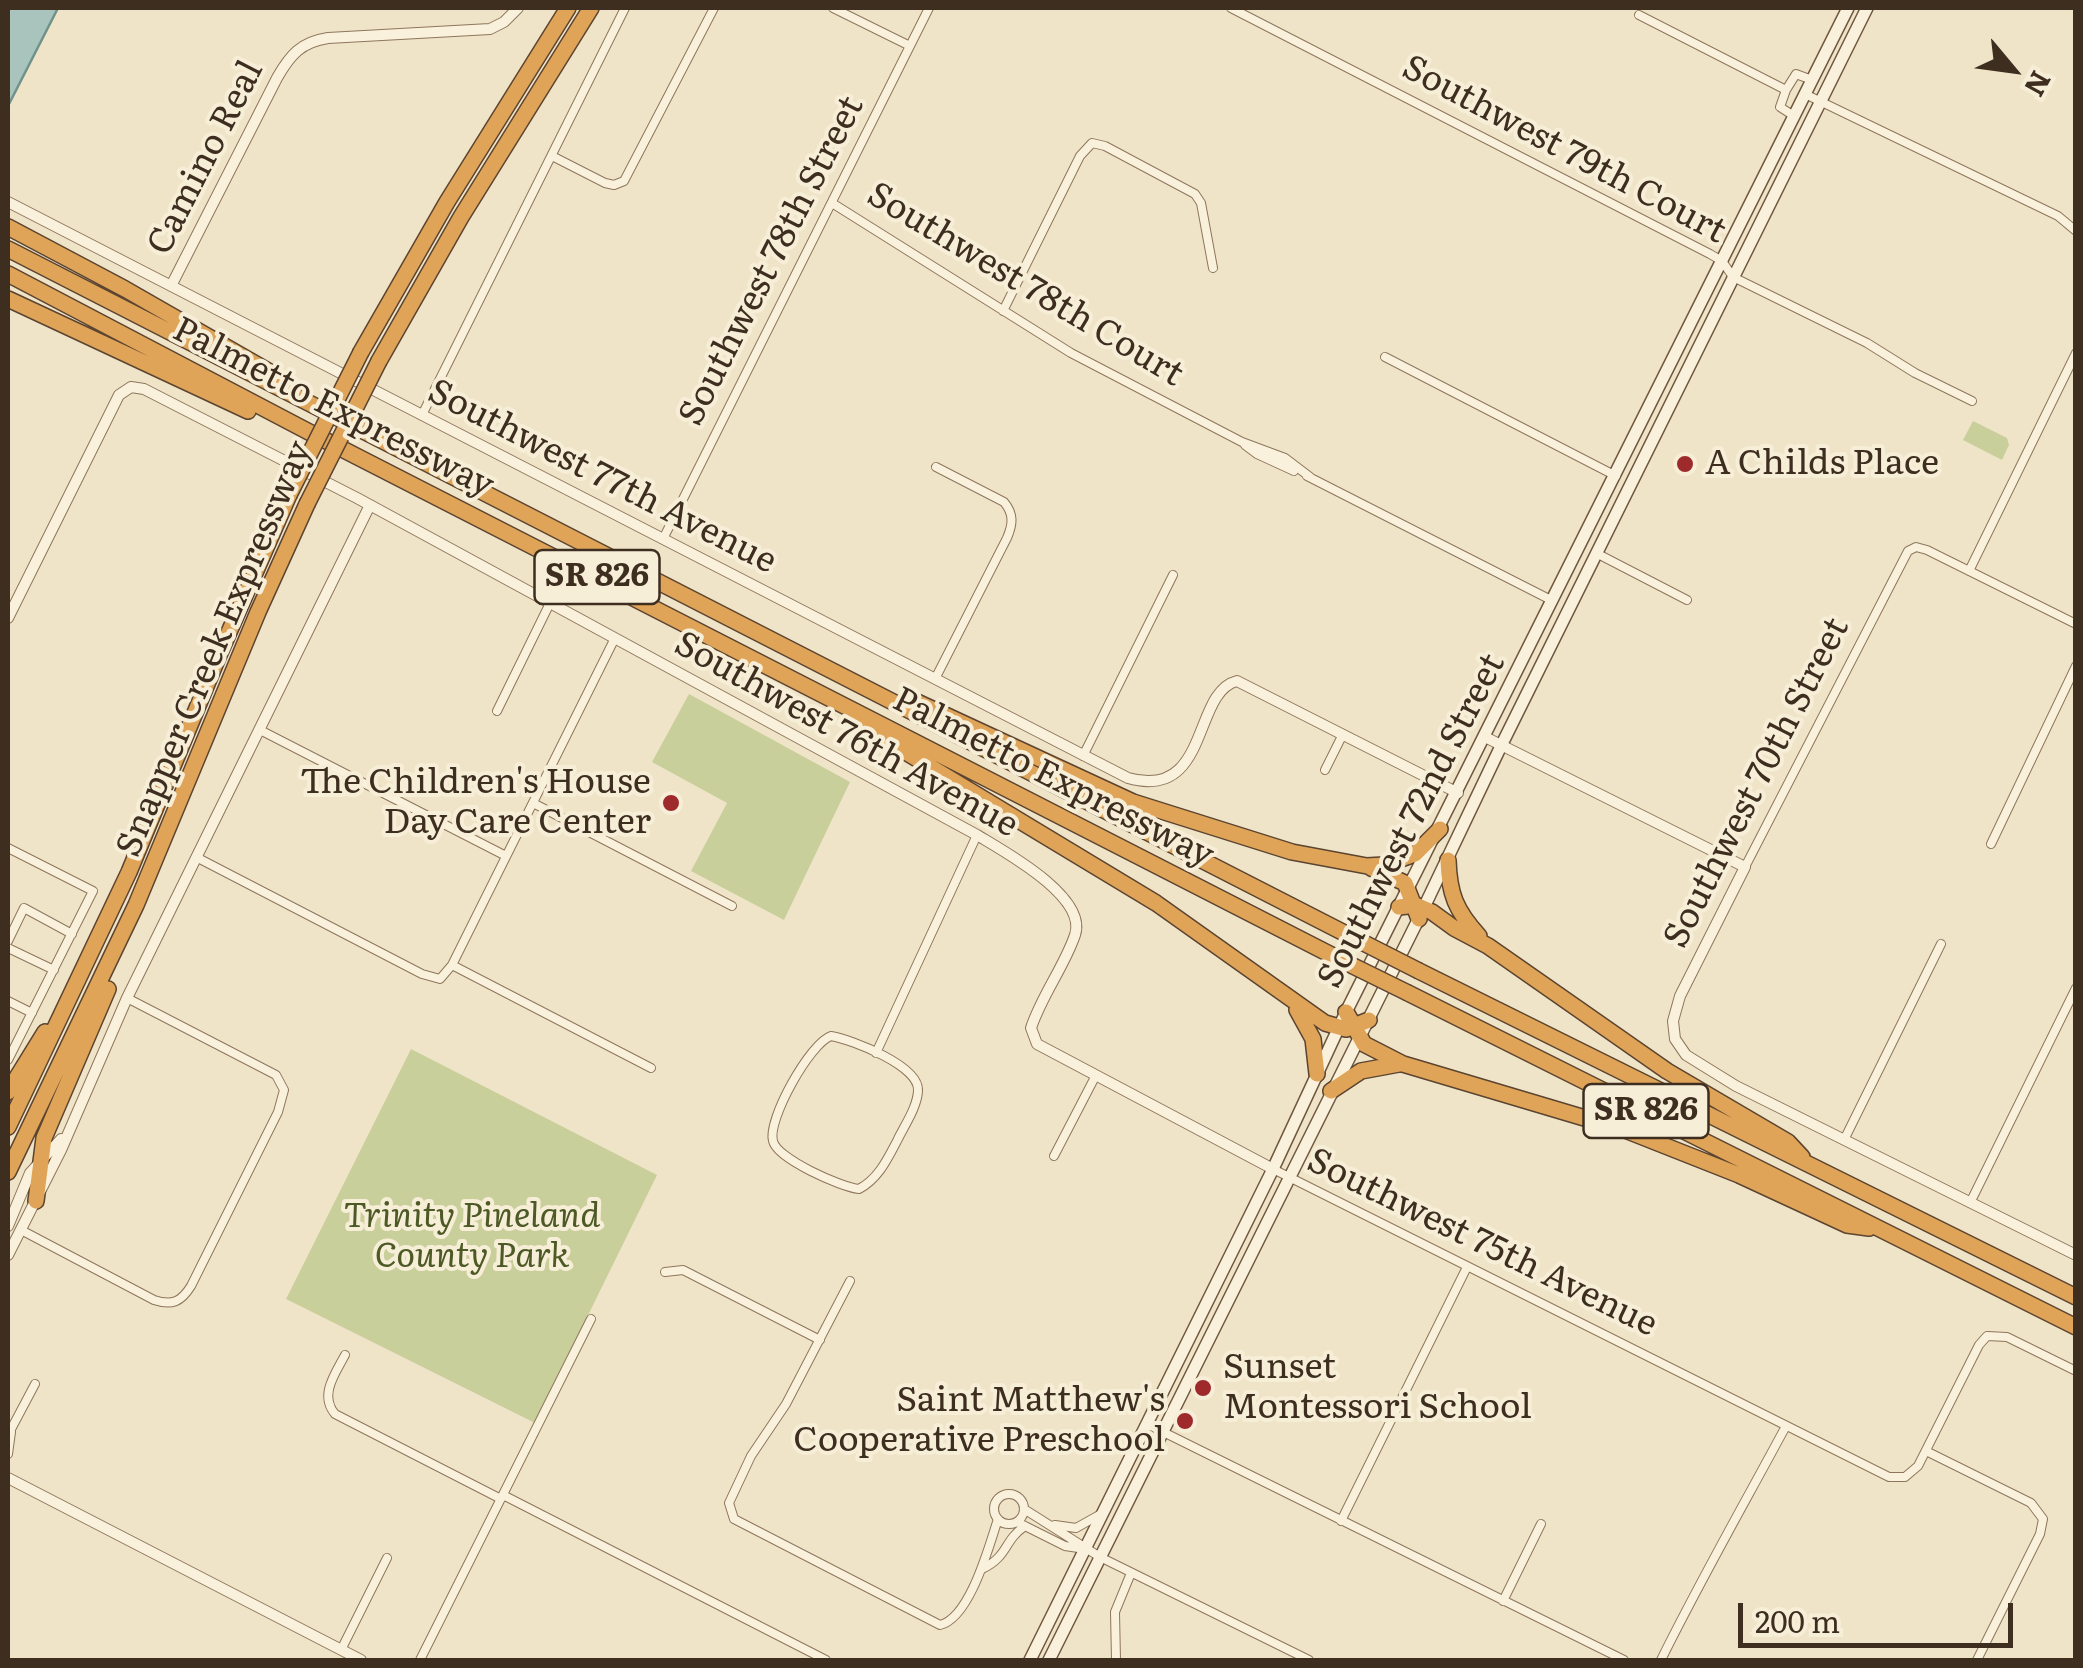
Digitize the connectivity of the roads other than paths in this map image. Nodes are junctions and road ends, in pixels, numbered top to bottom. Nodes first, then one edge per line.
1 (518, 8) edge
2 (568, 8) edge
3 (591, 8) edge
4 (626, 8) edge
5 (714, 8) edge
6 (833, 8) edge
7 (929, 8) edge
8 (1230, 8) edge
9 (1848, 8) edge
10 (1866, 8) edge
11 (1638, 15) dead end
12 (910, 46) junction
13 (1812, 80) junction
14 (1786, 90) junction
15 (1805, 94) junction
16 (1821, 100) junction
17 (1794, 116) junction
18 (552, 156) junction
19 (8, 202) edge
20 (832, 203) junction
21 (8, 228) edge
22 (2076, 231) edge
23 (8, 249) edge
24 (1722, 261) junction
25 (1212, 268) dead end
26 (8, 274) edge
27 (1733, 277) junction
28 (171, 286) junction
29 (8, 298) edge
30 (1002, 311) junction
31 (2076, 353) edge
32 (1384, 357) dead end
33 (282, 390) junction
34 (1972, 402) dead end
35 (422, 416) junction
36 (322, 439) junction
37 (936, 467) dead end
38 (1616, 476) junction
39 (370, 506) junction
40 (663, 539) junction
41 (1596, 554) junction
42 (1969, 571) junction
43 (1173, 576) dead end
44 (1686, 600) dead end
45 (1554, 602) junction
46 (550, 603) junction
47 (1568, 609) junction
48 (8, 618) edge
49 (2076, 624) edge
50 (615, 638) junction
51 (2076, 666) edge
52 (934, 679) junction
53 (856, 681) junction
54 (849, 706) junction
55 (497, 711) dead end
56 (260, 730) junction
57 (1343, 734) junction
58 (1486, 738) junction
59 (1501, 746) junction
60 (1083, 756) junction
61 (1325, 770) dead end
62 (1458, 793) junction
63 (1475, 802) junction
64 (532, 803) junction
65 (1440, 829) junction
66 (976, 835) junction
67 (1991, 844) dead end
68 (8, 848) edge
69 (506, 856) junction
70 (196, 857) junction
71 (1448, 860) junction
72 (1367, 866) junction
73 (1745, 867) junction
74 (1410, 888) junction
75 (136, 905) junction
76 (732, 906) dead end
77 (1415, 910) junction
78 (72, 934) junction
79 (8, 944) edge
80 (1940, 944) dead end
81 (1488, 946) junction
82 (91, 956) junction
83 (452, 966) junction
84 (54, 970) junction
85 (2076, 988) edge
86 (127, 998) junction
87 (8, 1000) edge
88 (1292, 1003) junction
89 (1346, 1012) joint
90 (32, 1013) junction
91 (1355, 1029) junction
92 (1039, 1046) joint
93 (876, 1053) junction
94 (8, 1058) edge
95 (1402, 1064) junction
96 (651, 1068) dead end
97 (1317, 1074) junction
98 (1096, 1076) junction
99 (1332, 1091) junction
100 (8, 1092) edge
101 (8, 1127) edge
102 (66, 1134) junction
103 (1844, 1140) junction
104 (1054, 1156) dead end
105 (39, 1163) junction
106 (1812, 1167) junction
107 (1273, 1169) junction
108 (8, 1172) edge
109 (1288, 1178) junction
110 (36, 1201) junction
111 (1970, 1203) junction
112 (8, 1226) edge
113 (21, 1230) junction
114 (1883, 1230) junction
115 (2076, 1255) edge
116 (8, 1256) edge
117 (1467, 1267) junction
118 (665, 1272) dead end
119 (850, 1281) dead end
120 (2076, 1296) edge
121 (1202, 1312) junction
122 (591, 1319) dead end
123 (1218, 1319) junction
124 (2076, 1328) edge
125 (820, 1340) junction
126 (345, 1355) dead end
127 (2076, 1370) edge
128 (35, 1384) dead end
129 (1147, 1424) junction
130 (1786, 1426) junction
131 (1162, 1432) junction
132 (9, 1433) edge
133 (1926, 1451) junction
134 (8, 1452) edge
135 (8, 1478) edge
136 (502, 1497) junction
137 (1024, 1509) junction
138 (1102, 1514) junction
139 (998, 1519) junction
140 (1341, 1520) junction
141 (1021, 1524) junction
142 (1051, 1524) junction
143 (1541, 1524) dead end
144 (1085, 1549) junction
145 (986, 1552) junction
146 (1100, 1557) junction
147 (387, 1558) dead end
148 (1000, 1559) junction
149 (982, 1569) junction
150 (1130, 1573) junction
151 (1503, 1601) junction
152 (341, 1650) junction
153 (361, 1660) edge
154 (420, 1660) edge
155 (826, 1660) edge
156 (1030, 1660) edge
157 (1048, 1660) edge
158 (1116, 1660) edge
159 (1309, 1660) edge
160 (1624, 1660) edge
161 (1662, 1660) edge
162 (1977, 1660) edge

1 - 28 street, Camino Real
2 - 82 highway, Snapper Creek Expressway, bridge
3 - 75 highway, Snapper Creek Expressway, bridge
4 - 18 street
5 - 18 street
6 - 12 street
7 - 12 street, Southwest 78th Street
8 - 24 street, Southwest 79th Court
9 - 13 main road, Southwest 72nd Street
10 - 16 main road, Southwest 72nd Street
11 - 14 street
12 - 20 street, Southwest 78th Street
13 - 14 street
13 - 15 main road, Southwest 72nd Street
14 - 17 street
15 - 16 street
15 - 17 main road, Southwest 72nd Street
16 - 22 street
16 - 27 main road, Southwest 72nd Street
17 - 24 main road, Southwest 72nd Street
18 - 35 street
19 - 28 street, Southwest 77th Avenue
20 - 30 street, Southwest 78th Court
20 - 40 street, Southwest 78th Street
21 - 33 highway
23 - 33 highway, Palmetto Expressway / SR 826
24 - 27 street, Southwest 79th Court
24 - 38 main road, Southwest 72nd Street
25 - 30 street
26 - 36 highway, Palmetto Expressway / SR 826
27 - 34 street, Southwest 79th Court
27 - 41 main road, Southwest 72nd Street
28 - 35 street, Southwest 77th Avenue
29 - 36 highway
30 - 45 street, Southwest 78th Court
31 - 42 street
32 - 38 street
33 - 53 highway, Palmetto Expressway / SR 826
35 - 40 street, Southwest 77th Avenue
36 - 54 highway, Palmetto Expressway / SR 826
37 - 52 street
38 - 45 main road, Southwest 72nd Street
39 - 46 street, Southwest 76th Avenue
39 - 48 street, Southwest 76th Avenue
39 - 56 street
40 - 52 street, Southwest 77th Avenue
41 - 44 street
41 - 47 main road, Southwest 72nd Street
42 - 49 street
42 - 73 street, Southwest 70th Street
43 - 60 street
45 - 47 main road
45 - 58 main road, Southwest 72nd Street
46 - 50 street, Southwest 76th Avenue
46 - 55 street
47 - 59 main road, Southwest 72nd Street
50 - 64 street
50 - 66 street, Southwest 76th Avenue
51 - 67 street
52 - 60 street, Southwest 77th Avenue
53 - 72 highway
53 - 106 highway, Palmetto Expressway / SR 826, bridge
54 - 88 highway
54 - 114 highway, Palmetto Expressway / SR 826, bridge
56 - 69 street
56 - 70 street
57 - 60 street, Southwest 77th Avenue
57 - 61 street
57 - 62 street
58 - 59 street
58 - 62 main road, Southwest 72nd Street
59 - 63 main road, Southwest 72nd Street
59 - 73 street
62 - 63 main road
62 - 65 main road, Southwest 72nd Street
63 - 71 main road, Southwest 72nd Street
64 - 69 street
64 - 76 street
65 - 72 highway
65 - 74 main road, Southwest 72nd Street
66 - 92 street, Southwest 76th Avenue
66 - 93 street
68 - 78 street
69 - 83 street
70 - 83 street
70 - 86 street
71 - 77 main road, Southwest 72nd Street
71 - 81 highway
72 - 74 highway
73 - 103 street, Southwest 70th Street
74 - 77 highway
75 - 105 highway
75 - 108 highway, Snapper Creek Expressway
77 - 81 highway
77 - 89 main road, Southwest 72nd Street
77 - 91 main road, Southwest 72nd Street
78 - 79 street
78 - 84 street
79 - 84 street
80 - 103 street
81 - 106 highway
82 - 100 highway
82 - 101 highway, Snapper Creek Expressway
83 - 96 street
84 - 90 street
85 - 111 street
86 - 102 street
86 - 113 street
87 - 90 street
88 - 91 highway
88 - 97 highway
89 - 91 highway
90 - 94 street
91 - 95 highway
91 - 97 main road, Southwest 72nd Street
91 - 99 main road, Southwest 72nd Street
92 - 98 street, Southwest 75th Avenue
93 - 93 street
95 - 99 highway
95 - 114 highway
97 - 107 main road, Southwest 72nd Street
98 - 104 street
98 - 107 street, Southwest 75th Avenue
99 - 109 main road, Southwest 72nd Street
102 - 105 street
102 - 110 street
103 - 111 street
105 - 110 highway
105 - 112 street
106 - 120 highway, Palmetto Expressway / SR 826
107 - 109 street, Southwest 75th Avenue
107 - 121 main road, Southwest 72nd Street
109 - 117 street, Southwest 75th Avenue
109 - 123 main road, Southwest 72nd Street
110 - 113 street
111 - 115 street
113 - 116 street
114 - 124 highway, Palmetto Expressway / SR 826
117 - 130 street, Southwest 75th Avenue
117 - 140 street
118 - 125 street
119 - 125 street
121 - 123 main road
121 - 129 main road, Southwest 72nd Street
122 - 136 street
123 - 131 main road, Southwest 72nd Street
125 - 149 street
126 - 136 street
127 - 133 street
128 - 132 street
129 - 131 street
129 - 138 main road, Southwest 72nd Street
130 - 133 street, Southwest 75th Avenue
130 - 161 street
131 - 140 street
131 - 146 main road, Southwest 72nd Street
132 - 134 street
133 - 162 street
135 - 152 street
136 - 154 street
136 - 155 street
137 - 139 street
137 - 141 street
137 - 142 street
138 - 142 street
138 - 144 main road, Southwest 72nd Street
139 - 141 street
139 - 145 street
140 - 151 street
141 - 144 street
141 - 148 street
142 - 144 street
143 - 151 street
144 - 146 street
144 - 156 main road, Southwest 72nd Street
145 - 148 street
145 - 149 street
146 - 150 street
146 - 157 main road, Southwest 72nd Street
147 - 152 street
148 - 149 street
150 - 158 street
150 - 159 street
151 - 160 street
152 - 153 street

